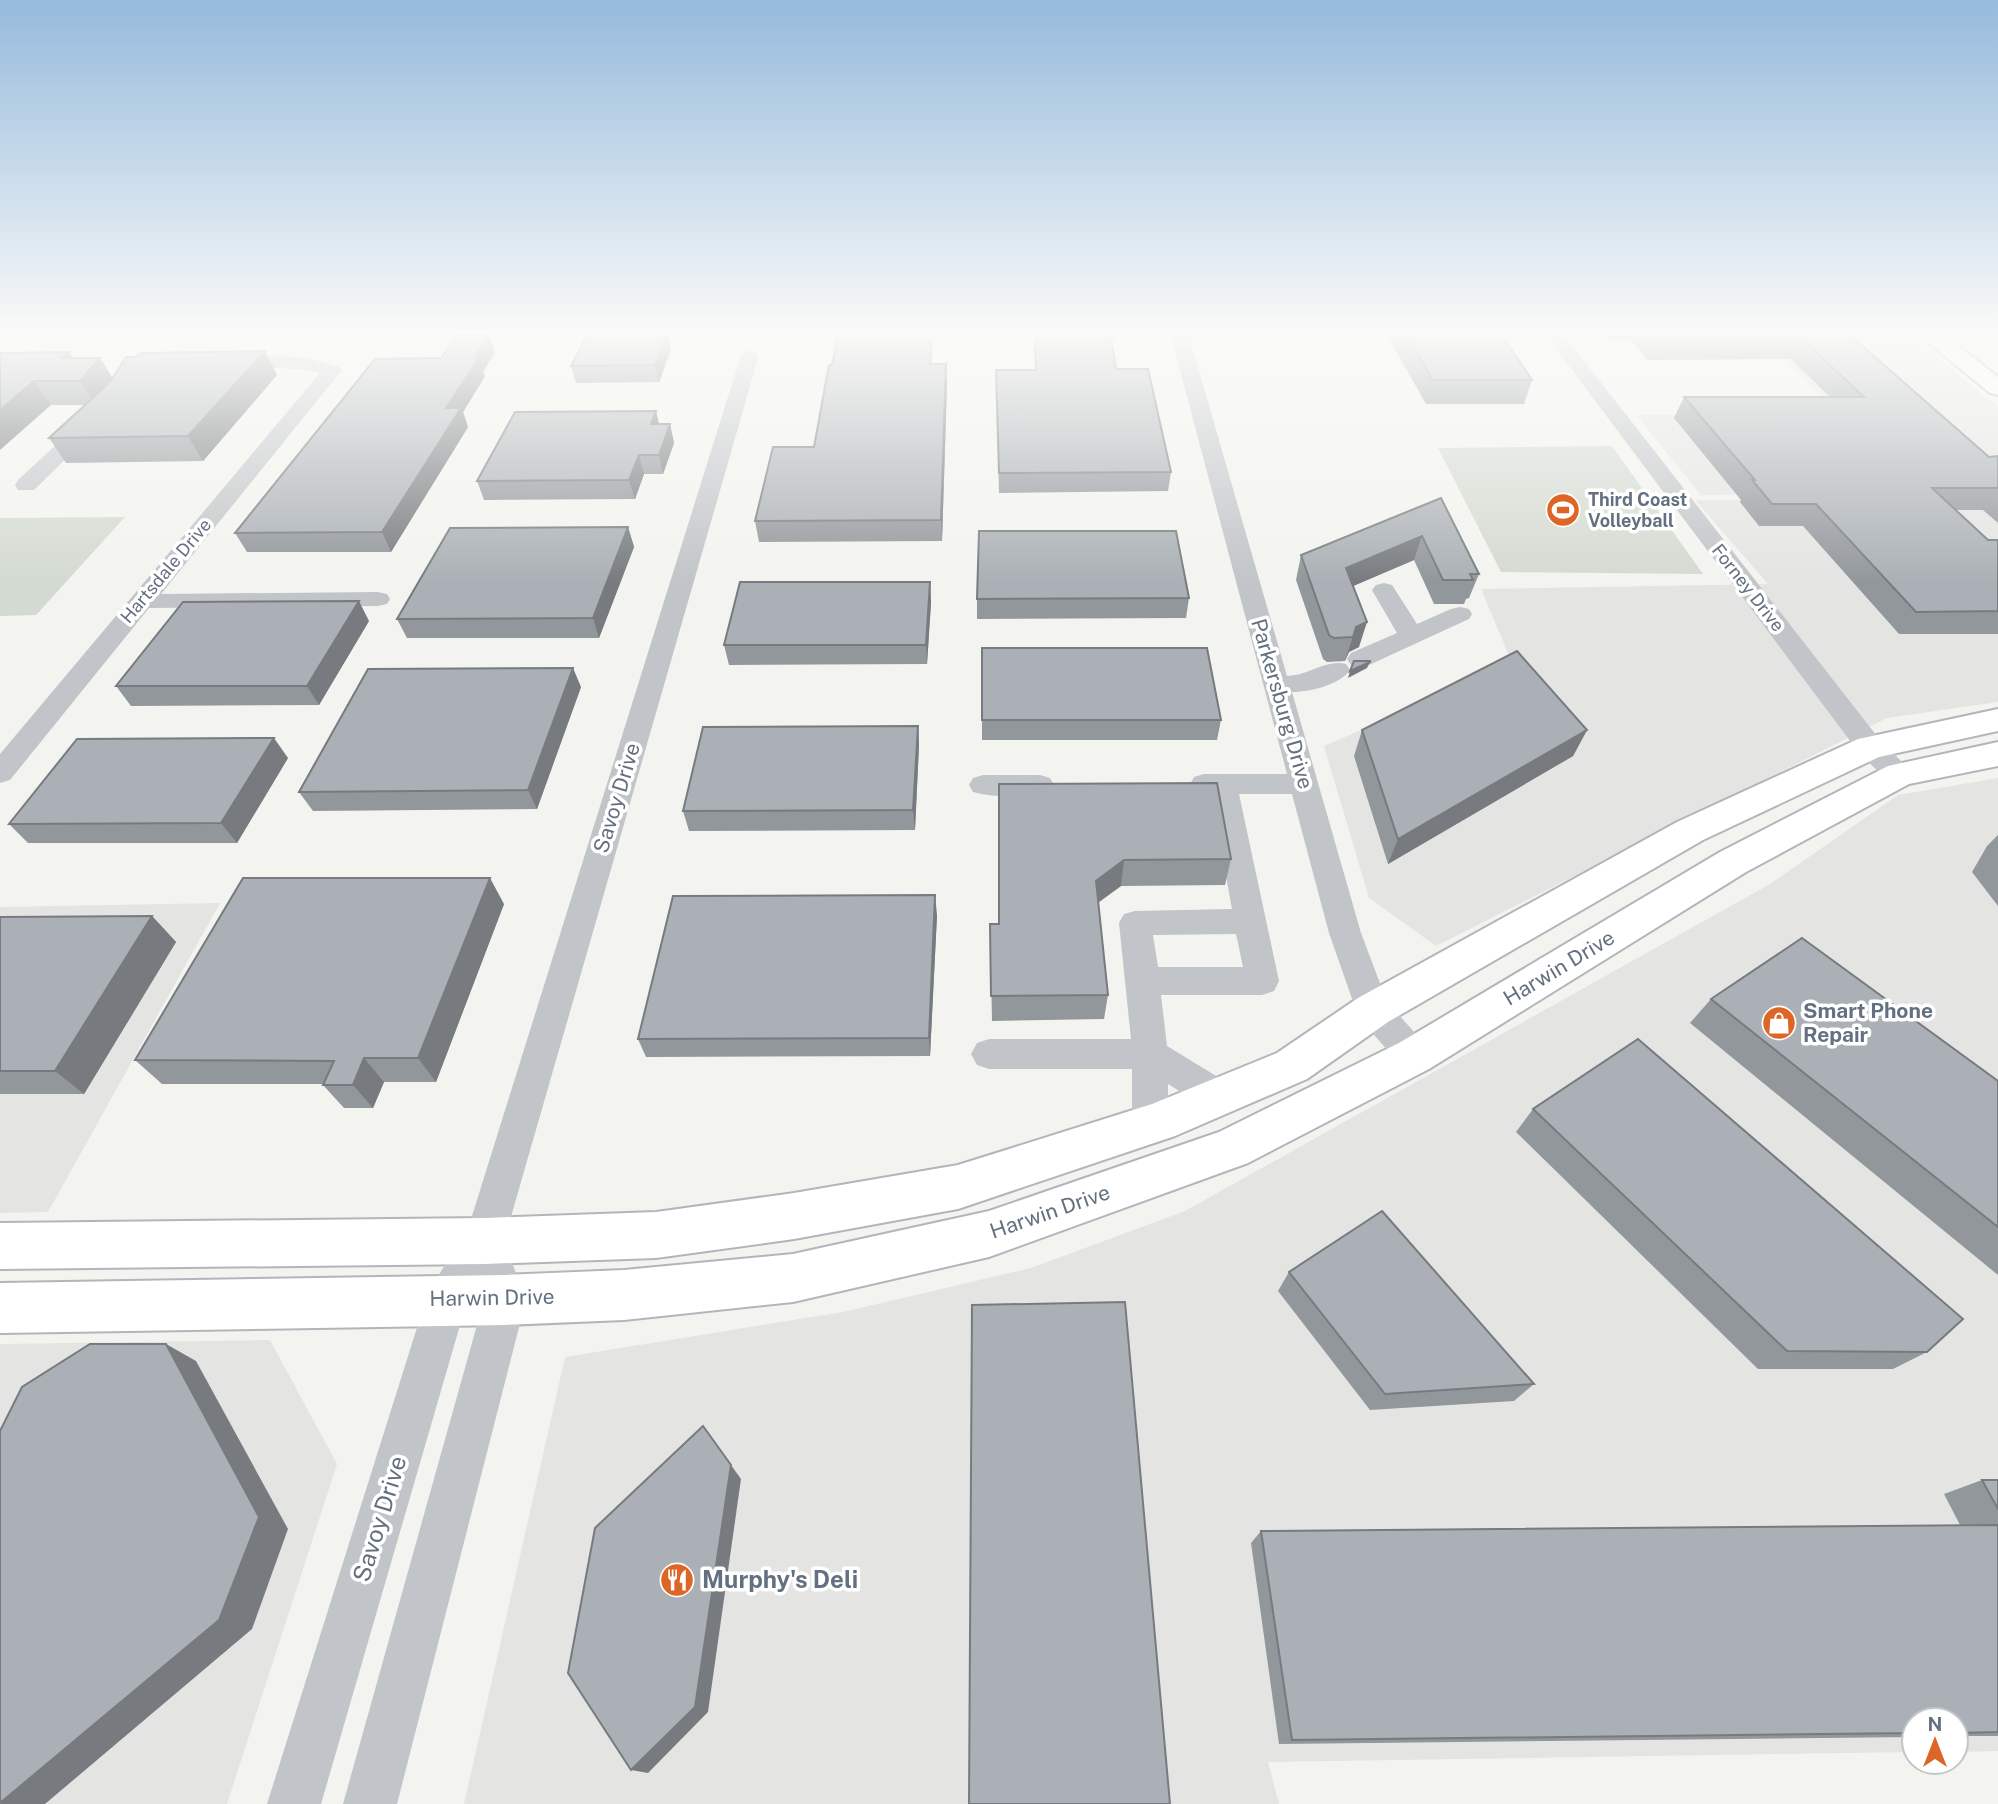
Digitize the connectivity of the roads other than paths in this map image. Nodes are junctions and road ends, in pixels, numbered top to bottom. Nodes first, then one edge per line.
1 (100, 414) edge
2 (296, 414) edge
3 (732, 414) edge
4 (1202, 414) edge
5 (1616, 414) edge
6 (26, 485) dead end
7 (1384, 590) dead end
8 (378, 599) dead end
9 (142, 601) junction
10 (1460, 614) dead end
11 (1412, 636) junction
12 (1277, 684) junction
13 (1998, 720) edge
14 (1998, 754) edge
15 (1885, 760) junction
16 (0, 773) edge
17 (1183, 784) edge
18 (1223, 784) junction
19 (983, 785) dead end
20 (1063, 785) edge
21 (1304, 785) junction
22 (1690, 831) junction
23 (1733, 862) junction
24 (1250, 922) junction
25 (1143, 981) junction
26 (1373, 1010) junction
27 (989, 1054) dead end
28 (1150, 1054) junction
29 (1414, 1056) junction
30 (1218, 1096) junction
31 (1150, 1124) junction
32 (958, 1187) junction
33 (989, 1234) junction
34 (484, 1241) junction
35 (23, 1245) edge
36 (447, 1299) junction
37 (505, 1300) junction
38 (3, 1313) edge
39 (294, 1804) edge
40 (370, 1804) edge

1 - 6 street
2 - 9 street, Hartsdale Drive
3 - 34 street, Savoy Drive
4 - 12 street, Parkersburg Drive
5 - 15 street, Forney Drive
7 - 11 street
8 - 9 street
9 - 16 street, Hartsdale Drive
10 - 11 street
11 - 12 street
12 - 21 street, Parkersburg Drive
13 - 15 main road, Harwin Drive
14 - 15 main road, Harwin Drive
15 - 22 main road, Harwin Drive
15 - 23 main road, Harwin Drive
17 - 18 street
18 - 21 street
18 - 24 street
19 - 20 street
21 - 26 street, Parkersburg Drive
22 - 23 main road
22 - 26 main road, Harwin Drive
23 - 29 main road, Harwin Drive
24 - 25 street
24 - 25 street
25 - 28 street
26 - 29 street, Parkersburg Drive
26 - 30 main road, Harwin Drive
27 - 28 street
28 - 30 street
28 - 31 street
29 - 33 main road, Harwin Drive
30 - 31 main road, Harwin Drive
31 - 32 main road, Harwin Drive
32 - 33 main road
32 - 34 main road, Harwin Drive
33 - 37 main road, Harwin Drive
34 - 35 main road, Harwin Drive
34 - 36 street, Savoy Drive
34 - 37 street
35 - 38 main road
36 - 37 main road, Harwin Drive
36 - 38 main road, Harwin Drive
36 - 39 street, Savoy Drive
37 - 40 street

